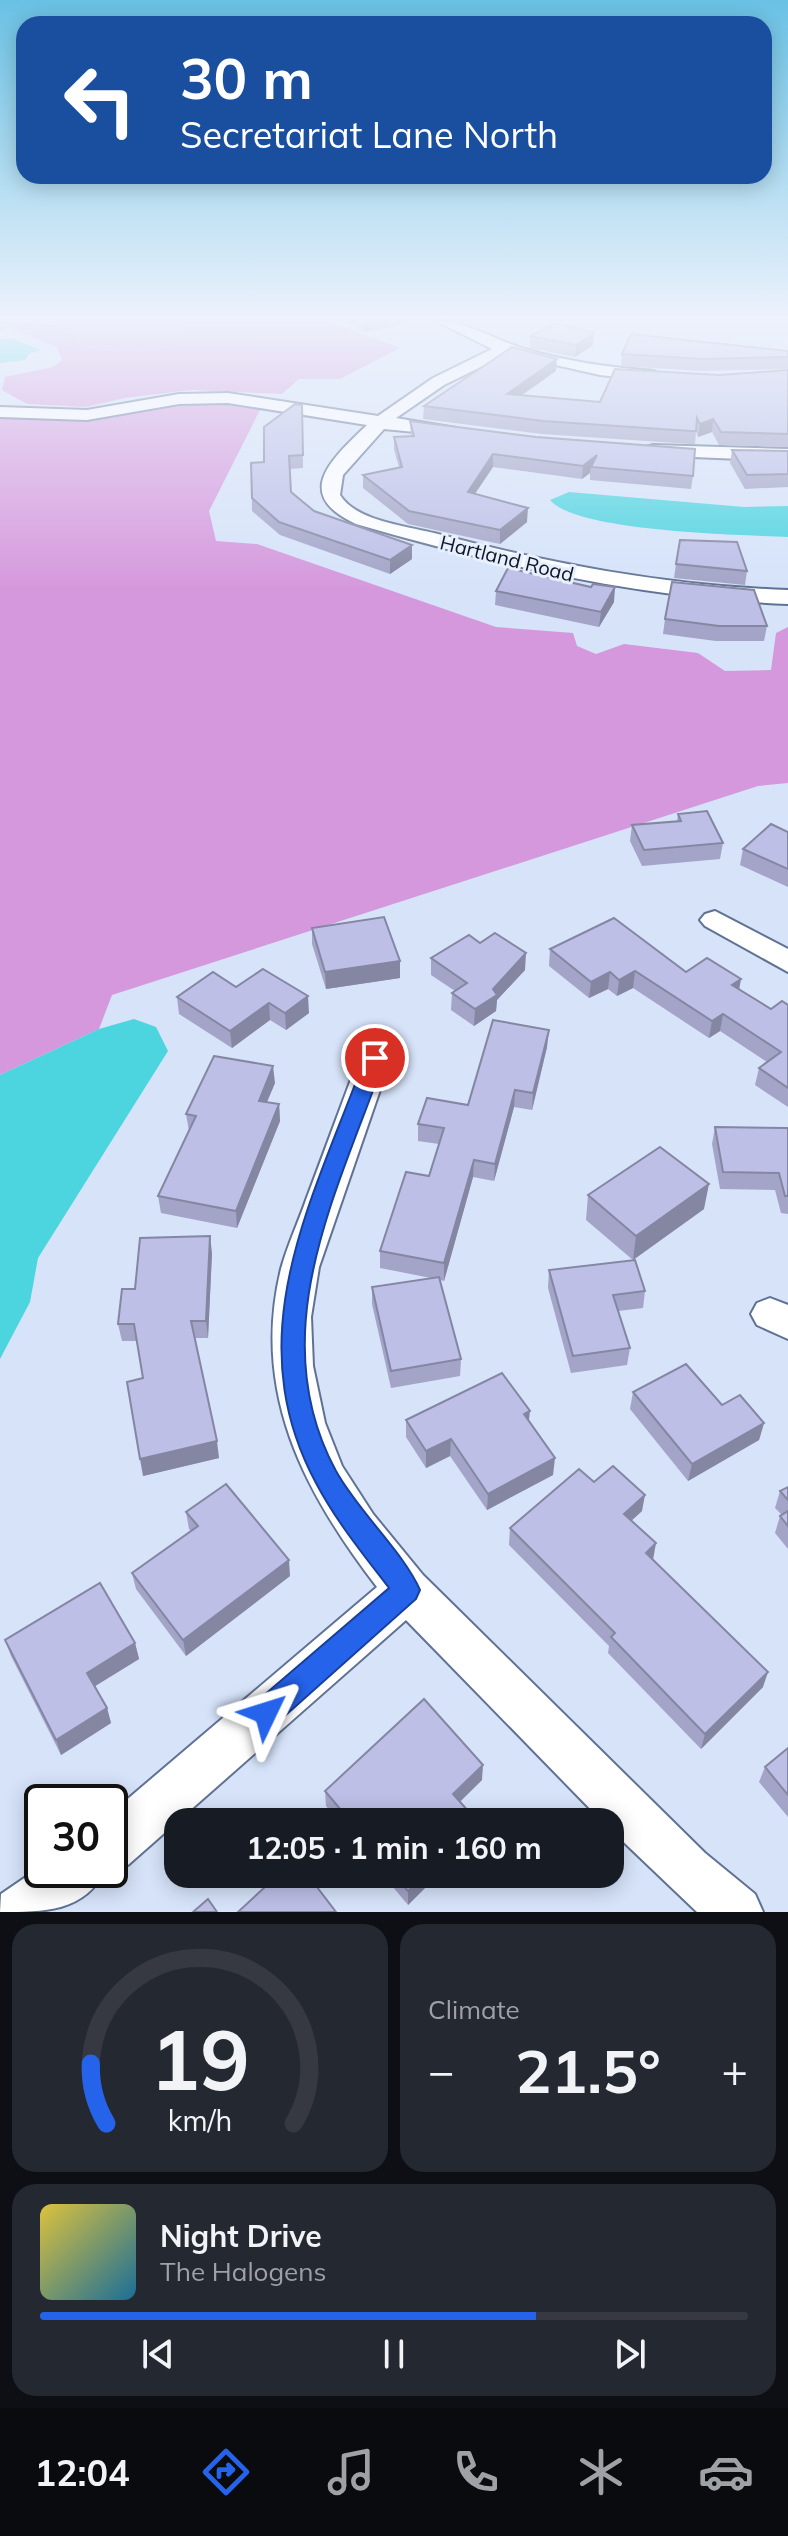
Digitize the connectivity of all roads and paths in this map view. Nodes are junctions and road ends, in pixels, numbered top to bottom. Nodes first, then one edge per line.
1 (114, 410) edge
2 (305, 410) edge
3 (396, 410) edge
4 (0, 412) edge
5 (380, 422) junction
6 (469, 435) edge
7 (627, 449) edge
8 (788, 455) edge
9 (788, 597) edge
10 (715, 920) dead end
11 (788, 962) edge
12 (375, 1058) dead end
13 (407, 1590) junction
14 (128, 1831) edge
15 (54, 1888) edge
16 (19, 1912) edge
17 (737, 1912) edge

1 - 4 street
2 - 5 street
3 - 5 street
5 - 6 street
5 - 9 street, Hartland Road
7 - 8 street
10 - 11 street
12 - 13 street
13 - 14 street
13 - 17 street
15 - 16 street

